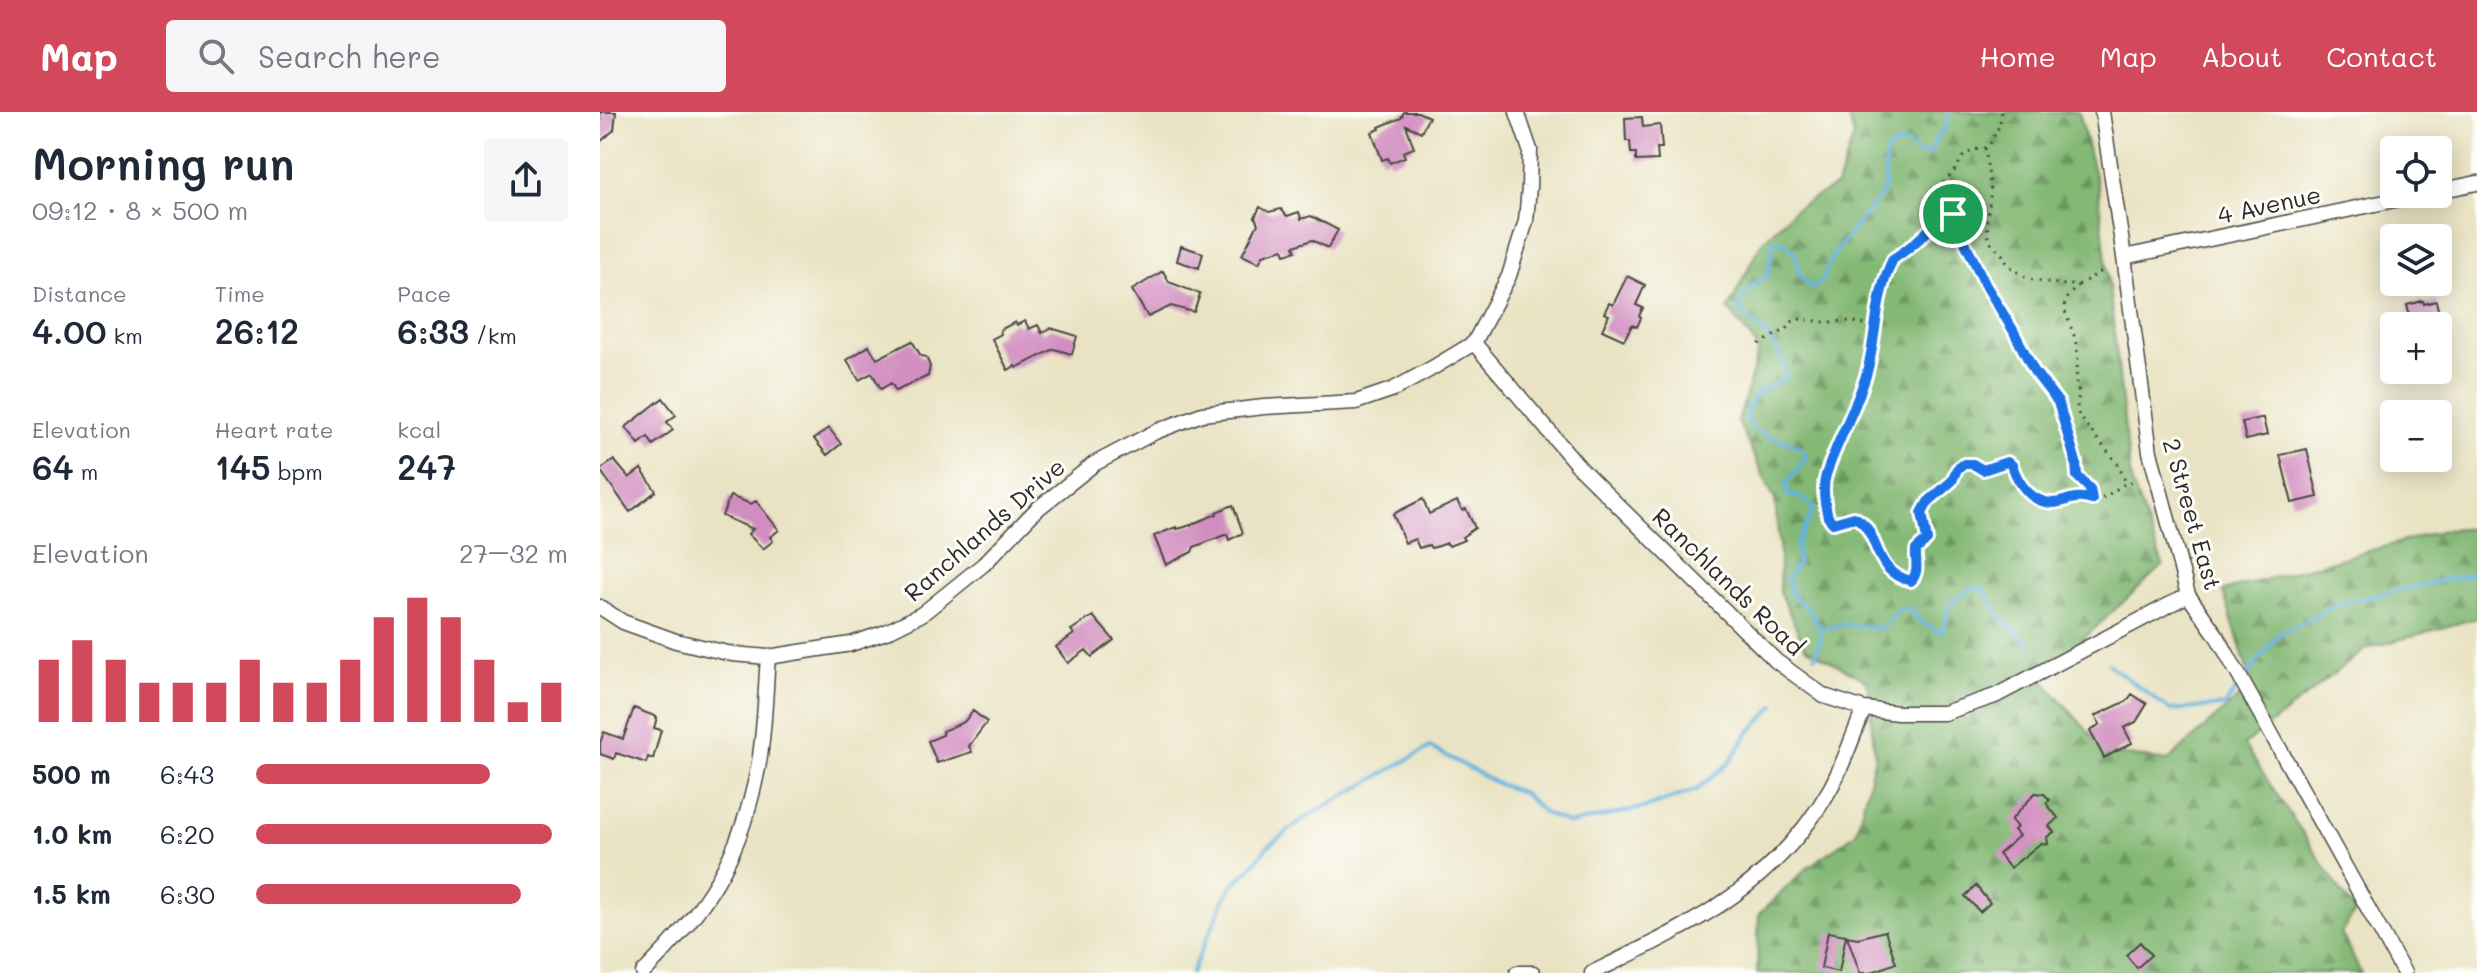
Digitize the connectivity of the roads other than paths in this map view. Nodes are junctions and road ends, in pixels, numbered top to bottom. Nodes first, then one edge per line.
1 (1517, 112) edge
2 (2102, 112) edge
3 (2477, 183) edge
4 (2452, 188) edge
5 (2380, 203) edge
6 (2124, 257) junction
7 (1474, 343) junction
8 (2188, 595) junction
9 (600, 607) edge
10 (768, 657) junction
11 (1864, 709) junction
12 (643, 973) edge
13 (1517, 973) edge
14 (1533, 973) edge
15 (1592, 973) edge
16 (2404, 973) edge

1 - 7 street
2 - 6 street, 2 Street East
3 - 4 street
5 - 6 street, 4 Avenue
6 - 8 street, 2 Street East
7 - 10 street, Ranchlands Drive
7 - 11 street, Ranchlands Road
8 - 11 street, Ranchlands Road
8 - 16 street, 2 Street East
9 - 10 street, Ranchlands Drive
10 - 12 street
11 - 15 street
13 - 14 street

